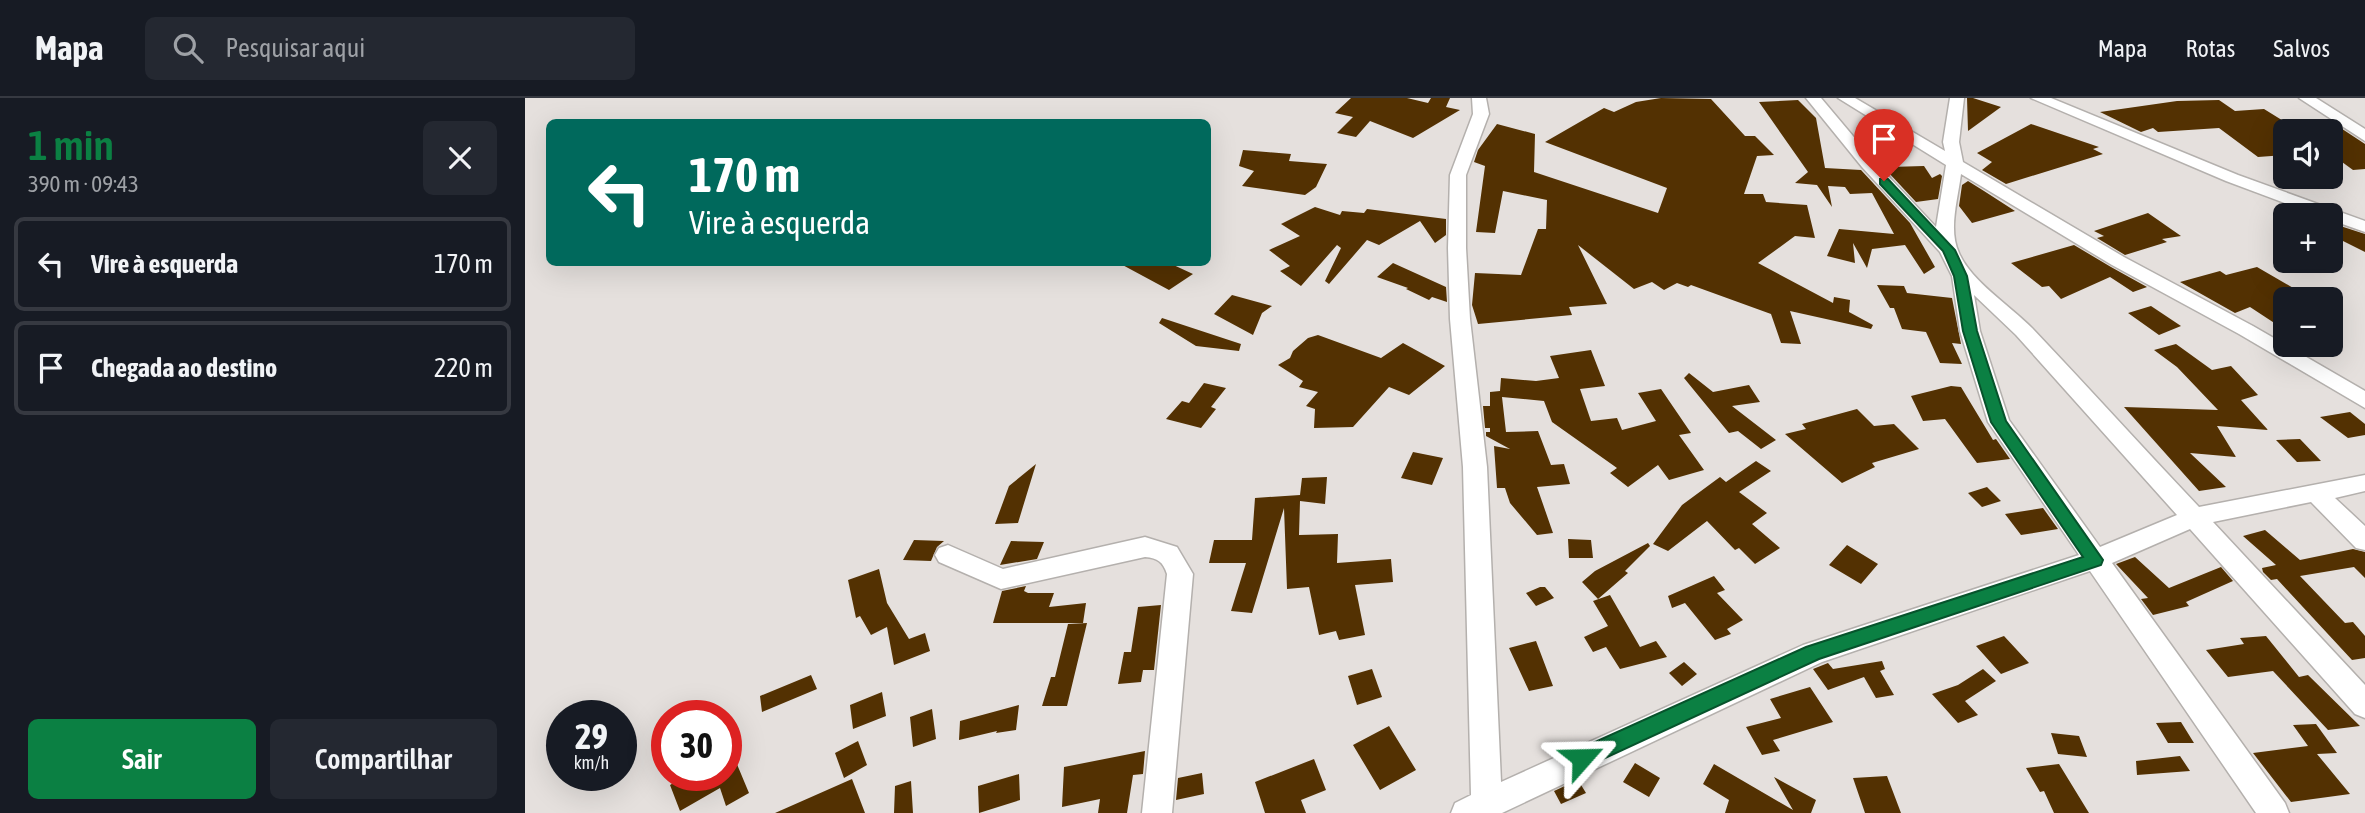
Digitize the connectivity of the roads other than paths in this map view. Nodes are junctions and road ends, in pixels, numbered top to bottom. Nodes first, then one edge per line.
1 (1479, 98) edge
2 (1813, 98) edge
3 (1845, 98) edge
4 (1957, 98) edge
5 (2038, 98) edge
6 (2306, 98) edge
7 (2328, 114) junction
8 (2365, 115) edge
9 (2365, 136) edge
10 (1955, 161) junction
11 (2365, 227) edge
12 (1948, 250) junction
13 (1961, 276) junction
14 (2365, 401) edge
15 (2365, 483) edge
16 (2316, 493) junction
17 (2195, 517) junction
18 (2365, 541) edge
19 (948, 555) dead end
20 (2094, 560) junction
21 (2365, 705) edge
22 (1480, 809) edge
23 (1157, 813) edge
24 (2274, 813) edge

1 - 22 street
2 - 12 street
3 - 10 street
4 - 10 street
5 - 11 street
6 - 7 street
7 - 8 street
7 - 9 street
10 - 12 street
10 - 14 street
12 - 13 street
13 - 17 street
13 - 20 street
15 - 16 street
16 - 17 street
16 - 18 street
17 - 20 street
17 - 21 street
19 - 23 street
20 - 22 street
20 - 24 street

